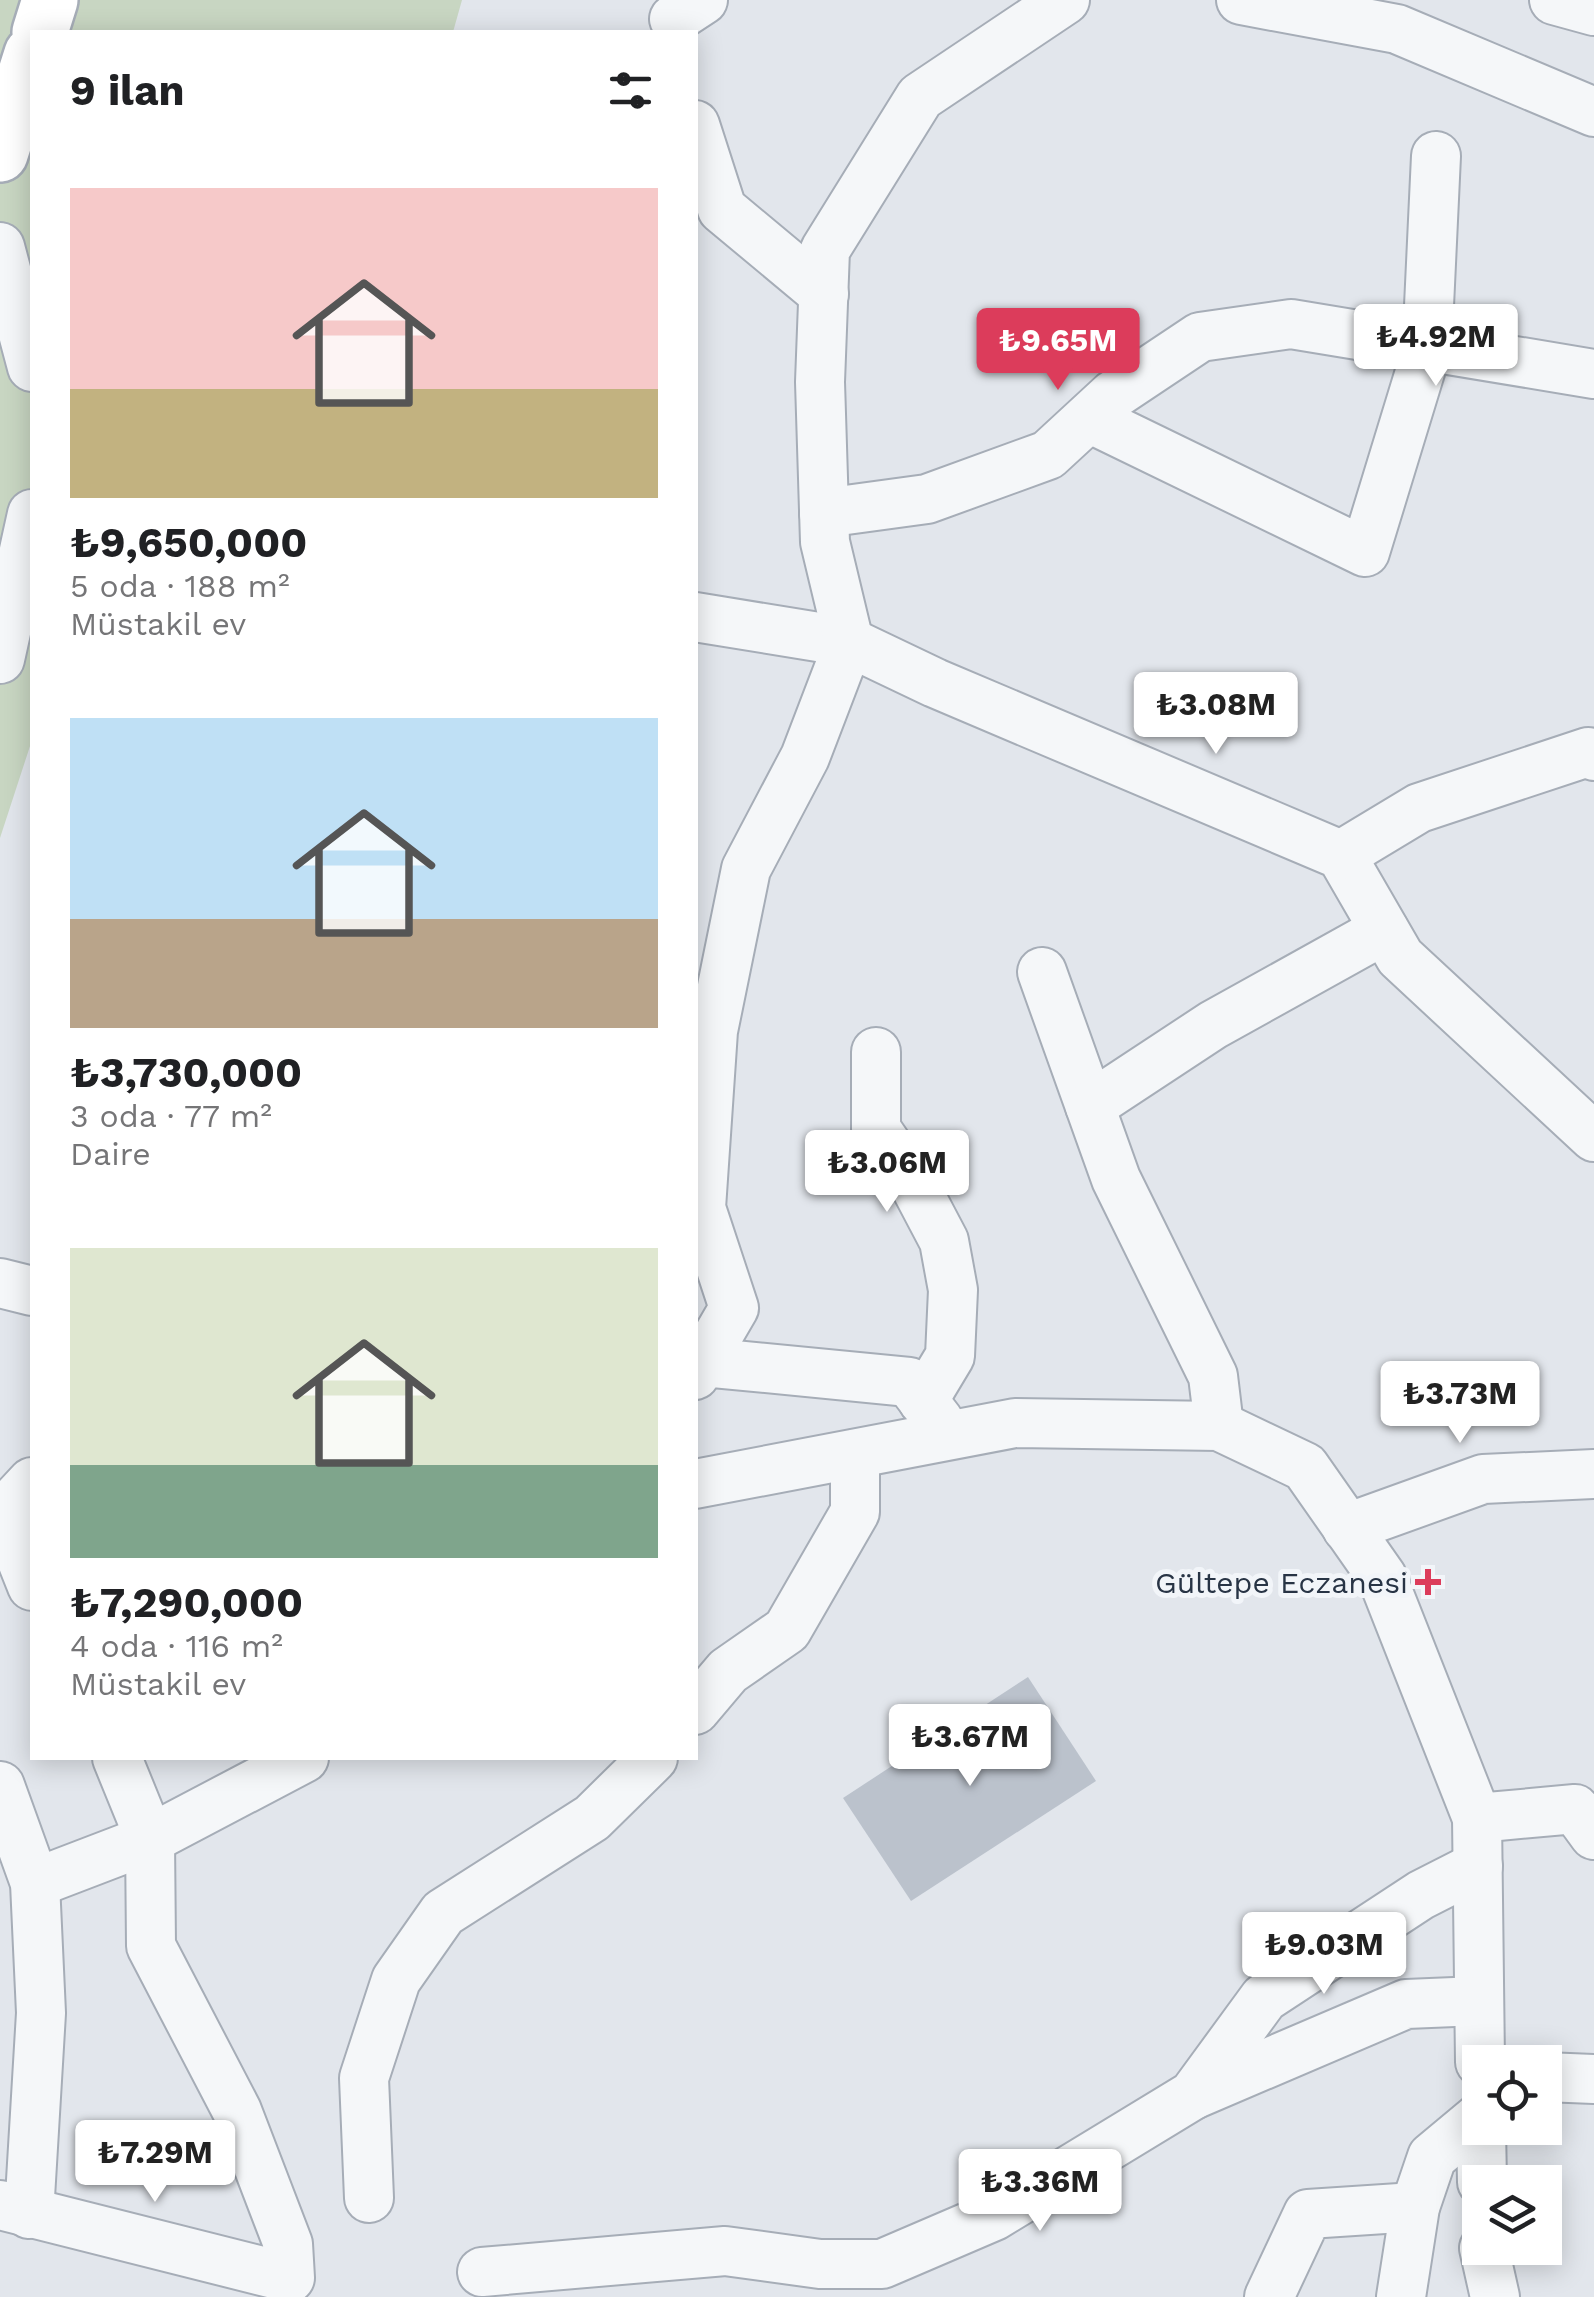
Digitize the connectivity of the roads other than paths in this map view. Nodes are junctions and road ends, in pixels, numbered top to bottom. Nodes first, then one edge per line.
1 (50, 0) edge
2 (1066, 0) edge
3 (1241, 0) edge
4 (1554, 0) edge
5 (1594, 12) edge
6 (41, 30) edge
7 (30, 60) edge
8 (1594, 112) edge
9 (699, 151) edge
10 (0, 154) edge
11 (1436, 156) dead end
12 (0, 247) edge
13 (824, 294) junction
14 (1428, 348) junction
15 (30, 359) edge
16 (1594, 374) edge
17 (1088, 418) junction
18 (824, 513) junction
19 (30, 523) edge
20 (698, 617) edge
21 (849, 642) junction
22 (0, 659) edge
23 (1592, 752) edge
24 (1341, 854) junction
25 (1384, 930) junction
26 (713, 940) edge
27 (1042, 972) dead end
28 (876, 1052) dead end
29 (1090, 1106) junction
30 (1594, 1137) edge
31 (0, 1283) edge
32 (30, 1290) edge
33 (699, 1369) edge
34 (937, 1418) junction
35 (1220, 1426) junction
36 (855, 1454) junction
37 (1594, 1474) edge
38 (698, 1483) edge
39 (30, 1484) edge
40 (1348, 1528) junction
41 (30, 1581) edge
42 (698, 1706) edge
43 (118, 1760) edge
44 (300, 1760) edge
45 (651, 1760) edge
46 (0, 1786) edge
47 (1588, 1811) edge
48 (1477, 1818) junction
49 (150, 1839) junction
50 (1478, 1866) junction
51 (35, 1883) junction
52 (1479, 2001) junction
53 (1480, 2045) edge
54 (1562, 2078) edge
55 (1594, 2079) edge
56 (1193, 2095) junction
57 (1462, 2132) edge
58 (370, 2198) dead end
59 (1415, 2208) junction
60 (14, 2209) edge
61 (1488, 2265) edge
62 (482, 2272) dead end
63 (1268, 2297) edge
64 (1401, 2297) edge
65 (1496, 2297) edge

1 - 6 street
2 - 13 street
3 - 8 street
4 - 5 street
7 - 10 street
9 - 13 street
11 - 14 street
12 - 15 street
13 - 18 street
14 - 16 street
14 - 17 street
14 - 17 street
17 - 18 street
18 - 21 street
19 - 22 street
20 - 21 street
21 - 24 street
21 - 26 street
23 - 24 street
24 - 25 street
25 - 29 street
25 - 30 street
26 - 33 street
27 - 29 street
28 - 34 street
29 - 35 street
31 - 32 street
33 - 34 street
34 - 35 street
34 - 36 street
35 - 40 street
36 - 38 street
36 - 42 street
37 - 40 street
39 - 41 street
40 - 48 street
43 - 49 street
44 - 49 street
45 - 58 street
46 - 51 street
47 - 48 street
48 - 50 street
49 - 51 street
49 - 60 street
50 - 52 street
50 - 56 street
51 - 60 street
52 - 53 street
52 - 56 street
54 - 55 street
56 - 62 street
57 - 59 street
59 - 63 street
59 - 64 street
61 - 65 street

